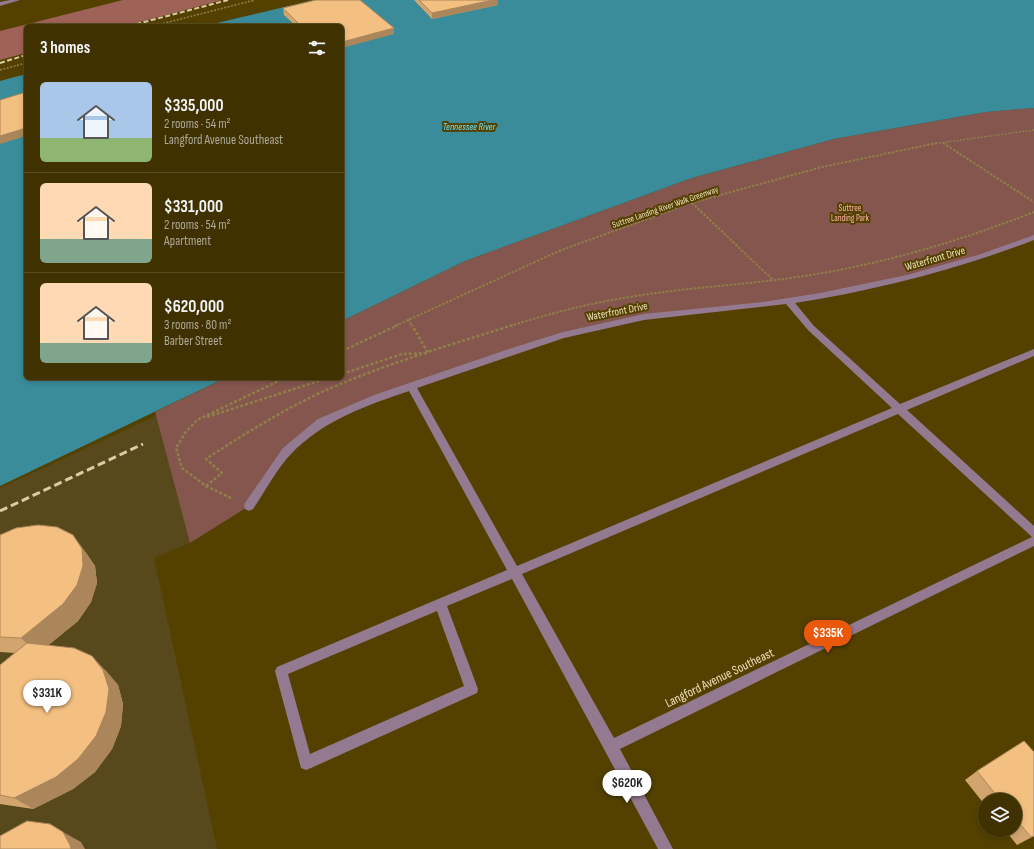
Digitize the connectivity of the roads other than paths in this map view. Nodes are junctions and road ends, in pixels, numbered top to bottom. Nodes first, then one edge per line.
1 (17, 0) edge
2 (0, 4) edge
3 (1034, 237) edge
4 (788, 301) junction
5 (1034, 352) edge
6 (411, 386) junction
7 (899, 409) junction
8 (249, 506) road end
9 (1034, 533) edge
10 (1034, 541) edge
11 (514, 571) junction
12 (440, 604) junction
13 (611, 746) junction
14 (666, 849) edge

1 - 2 street
3 - 4 street, Waterfront Drive
4 - 6 street, Waterfront Drive
4 - 7 street
5 - 7 street
6 - 8 street, Waterfront Drive
6 - 11 street
7 - 9 street
7 - 11 street
10 - 13 street, Langford Avenue Southeast
11 - 12 street
11 - 13 street
12 - 12 street
13 - 14 street

